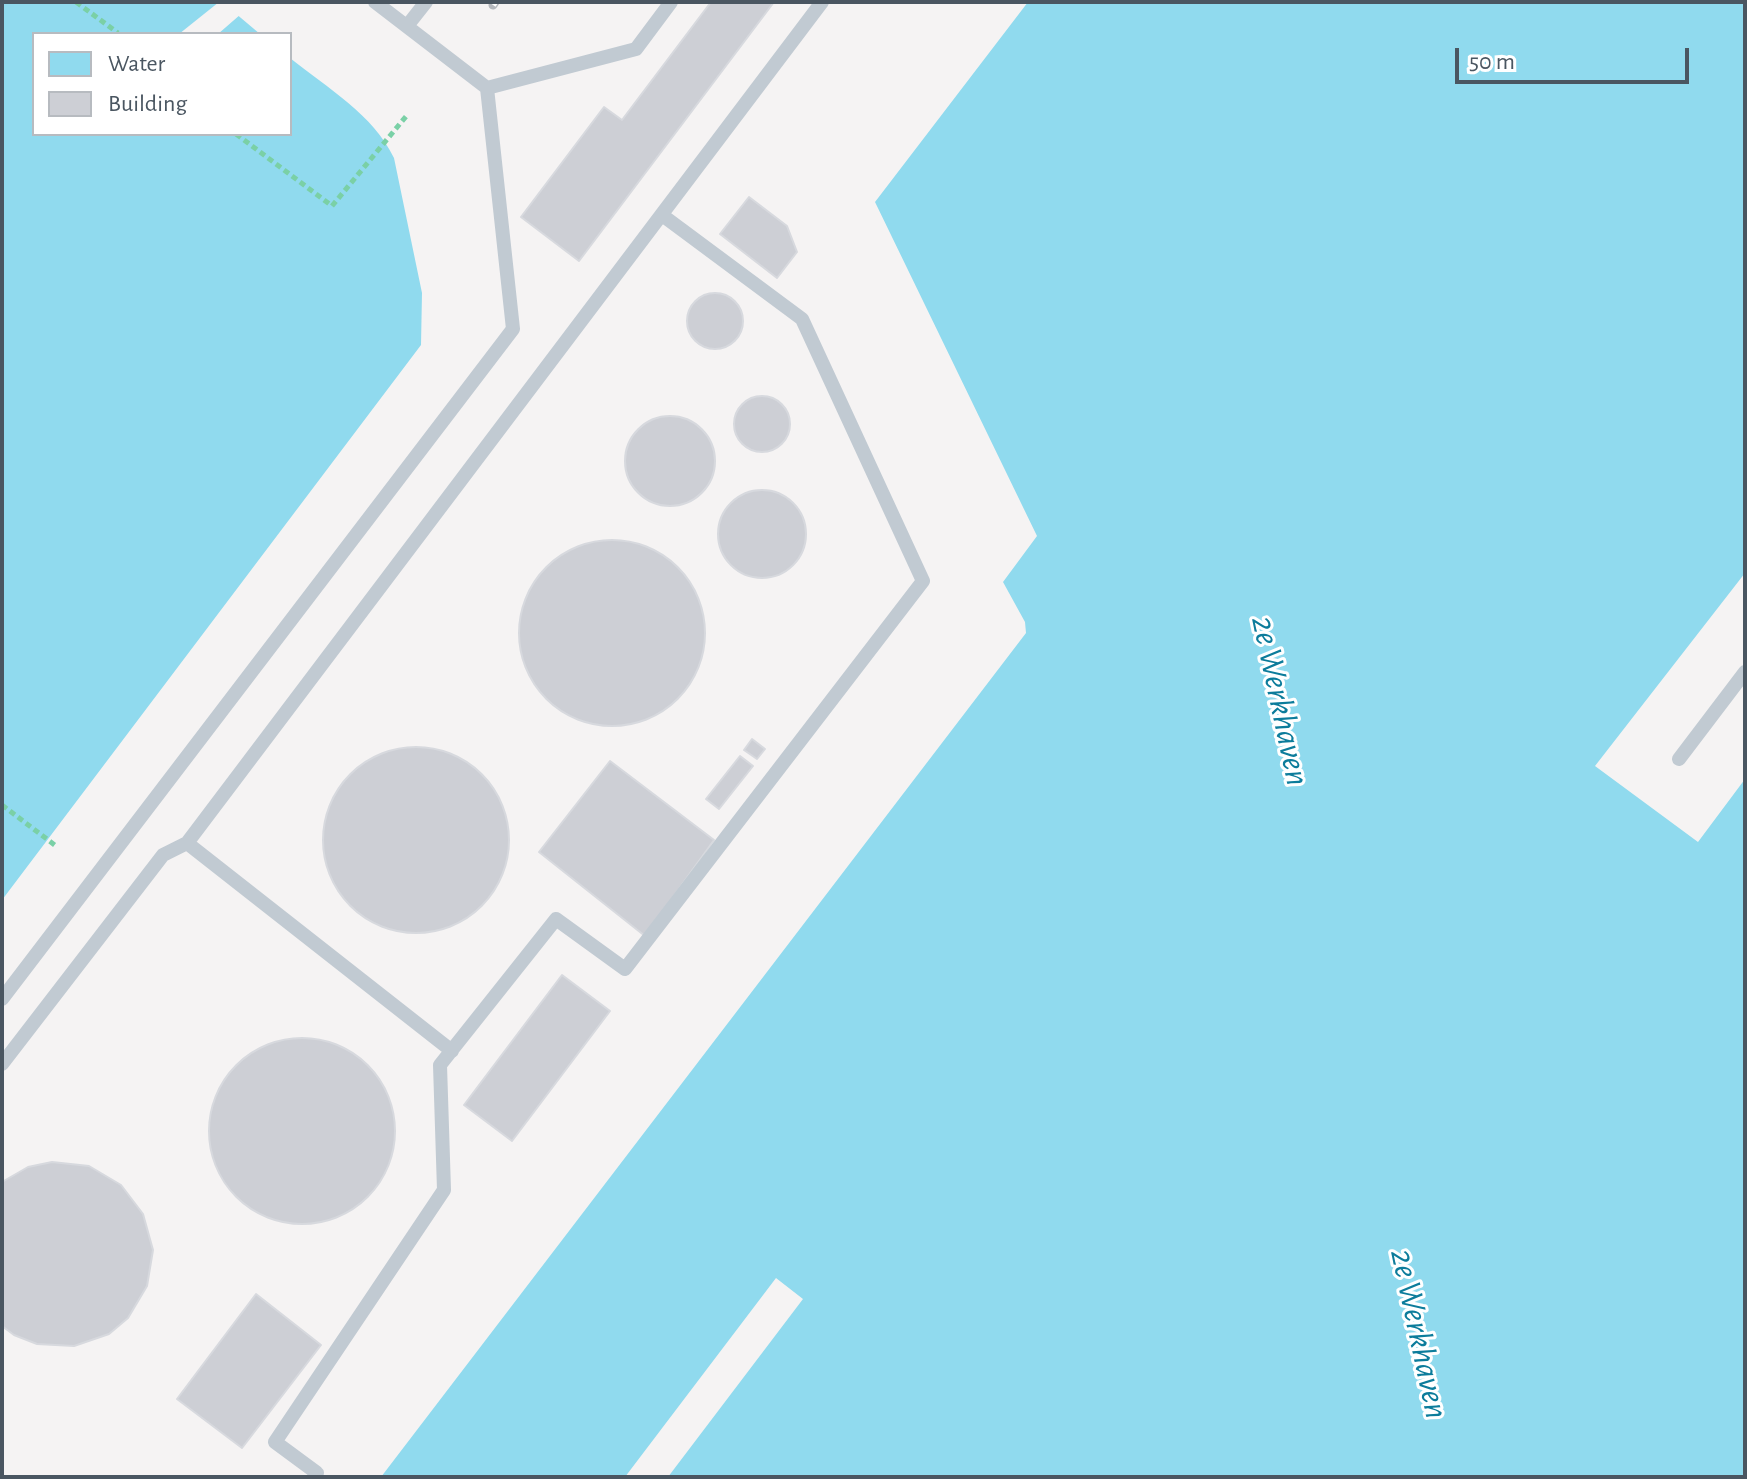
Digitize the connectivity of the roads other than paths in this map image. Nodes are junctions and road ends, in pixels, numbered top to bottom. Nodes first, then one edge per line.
1 (375, 2) edge
2 (426, 2) edge
3 (671, 2) edge
4 (822, 2) edge
5 (407, 26) junction
6 (487, 88) junction
7 (662, 215) junction
8 (1745, 672) edge
9 (1679, 759) dead end
10 (187, 843) junction
11 (2, 999) edge
12 (452, 1051) junction
13 (2, 1064) edge
14 (314, 1477) edge

1 - 5 lane
2 - 5 lane
3 - 6 lane
4 - 7 lane
5 - 6 lane
6 - 11 lane
7 - 10 lane
7 - 12 lane
8 - 9 lane
10 - 12 lane
10 - 13 lane
12 - 14 lane

